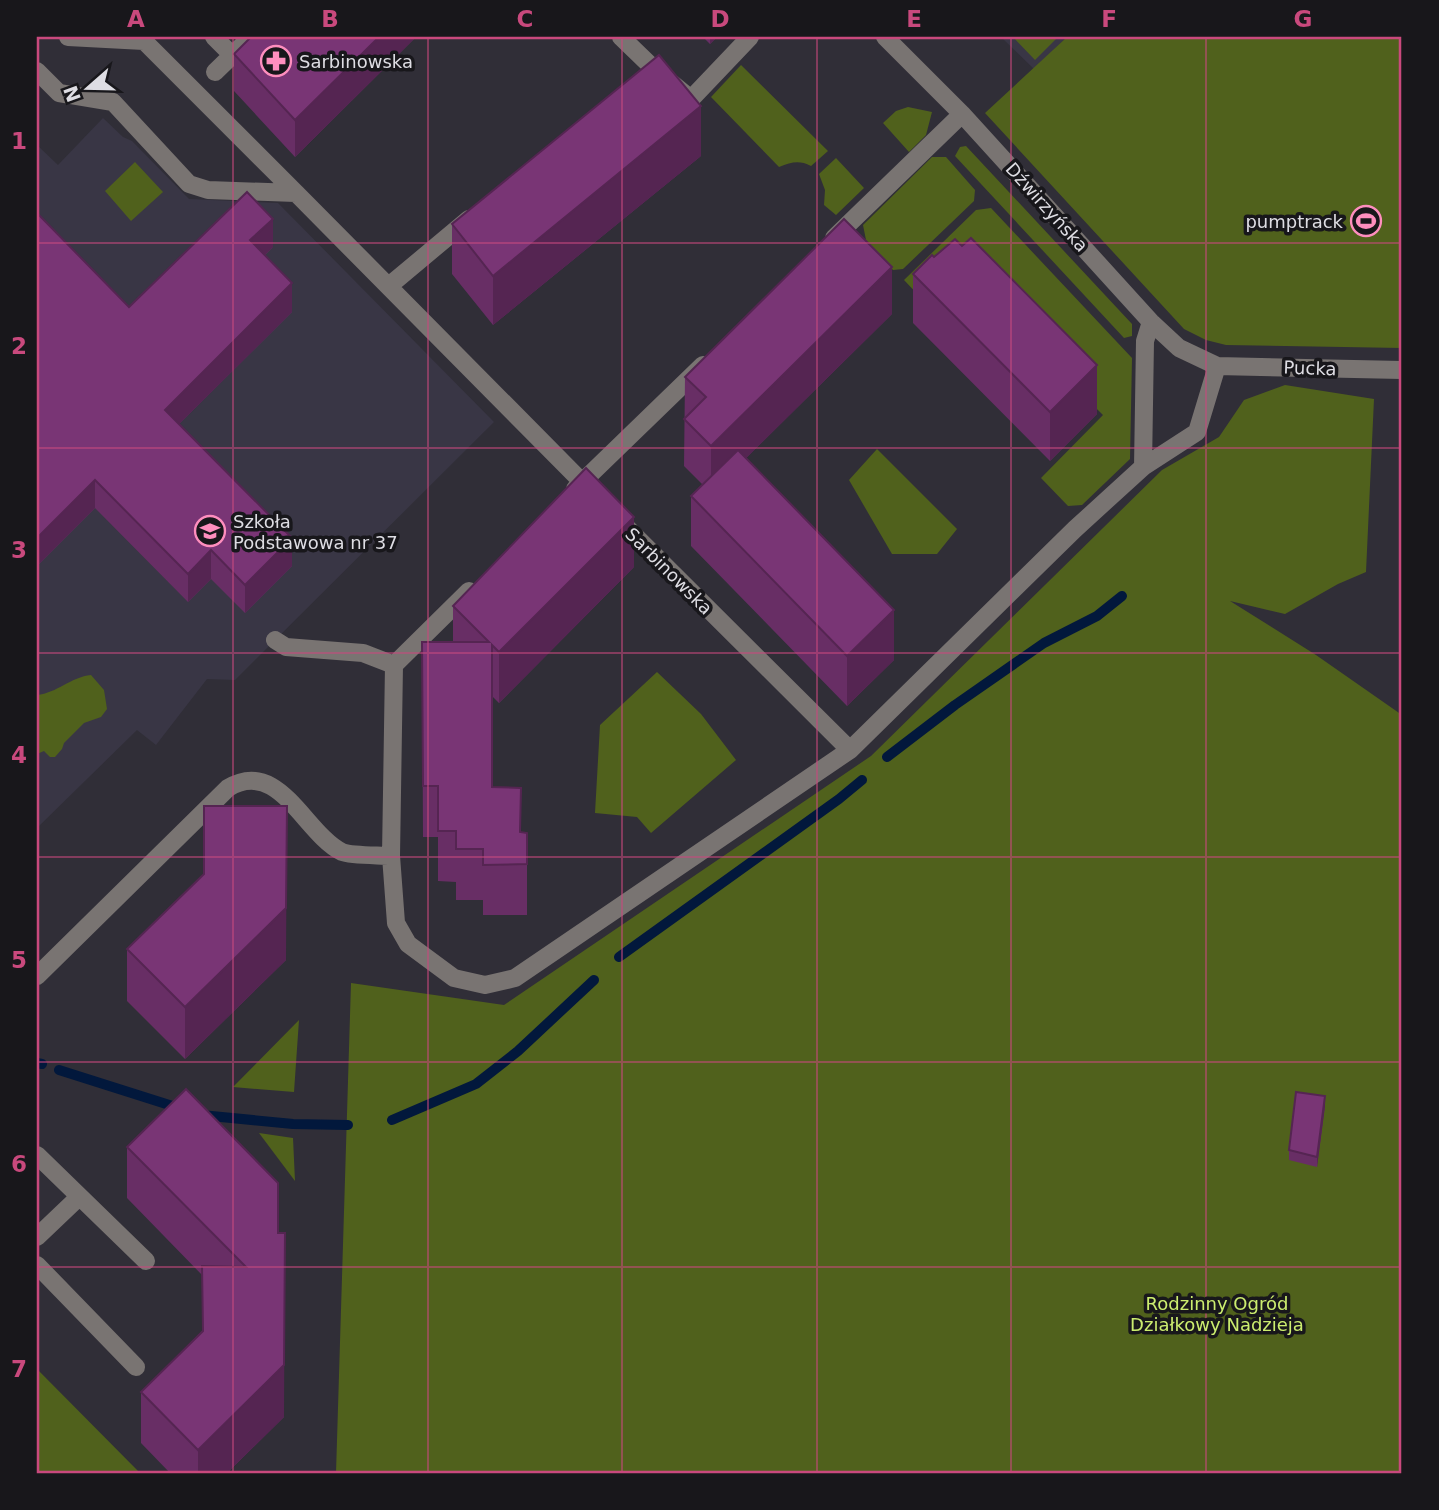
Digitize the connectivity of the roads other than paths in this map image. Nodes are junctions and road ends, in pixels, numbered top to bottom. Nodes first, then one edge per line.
1 (68, 37) edge
2 (215, 37) edge
3 (251, 37) edge
4 (621, 37) edge
5 (750, 37) edge
6 (885, 37) edge
7 (232, 55) junction
8 (37, 71) edge
9 (215, 72) dead end
10 (962, 114) junction
11 (296, 193) junction
12 (484, 207) edge
13 (824, 248) edge
14 (390, 285) junction
15 (1151, 322) junction
16 (717, 351) edge
17 (1217, 366) junction
18 (1402, 370) edge
19 (1143, 467) junction
20 (582, 482) junction
21 (562, 501) edge
22 (484, 577) edge
23 (275, 639) dead end
24 (394, 665) junction
25 (850, 750) junction
26 (391, 856) junction
27 (37, 976) edge
28 (37, 1155) edge
29 (79, 1197) junction
30 (37, 1237) edge
31 (146, 1261) dead end
32 (37, 1265) edge
33 (136, 1367) dead end

1 - 11 street, Sarbinowska
2 - 7 street
3 - 7 street
4 - 5 street
6 - 10 street, Dźwirzyńska
7 - 9 street
8 - 11 street
10 - 13 street
10 - 15 street, Dźwirzyńska
11 - 14 street, Sarbinowska
12 - 14 street
14 - 20 street, Sarbinowska
15 - 17 street, Dźwirzyńska
15 - 19 street
16 - 20 street
17 - 18 street, Pucka
17 - 19 street
19 - 25 street
20 - 21 street
20 - 25 street, Sarbinowska
22 - 24 street
23 - 24 street
24 - 26 street
25 - 26 street
26 - 27 street
28 - 29 street
29 - 30 street
29 - 31 street
32 - 33 street

